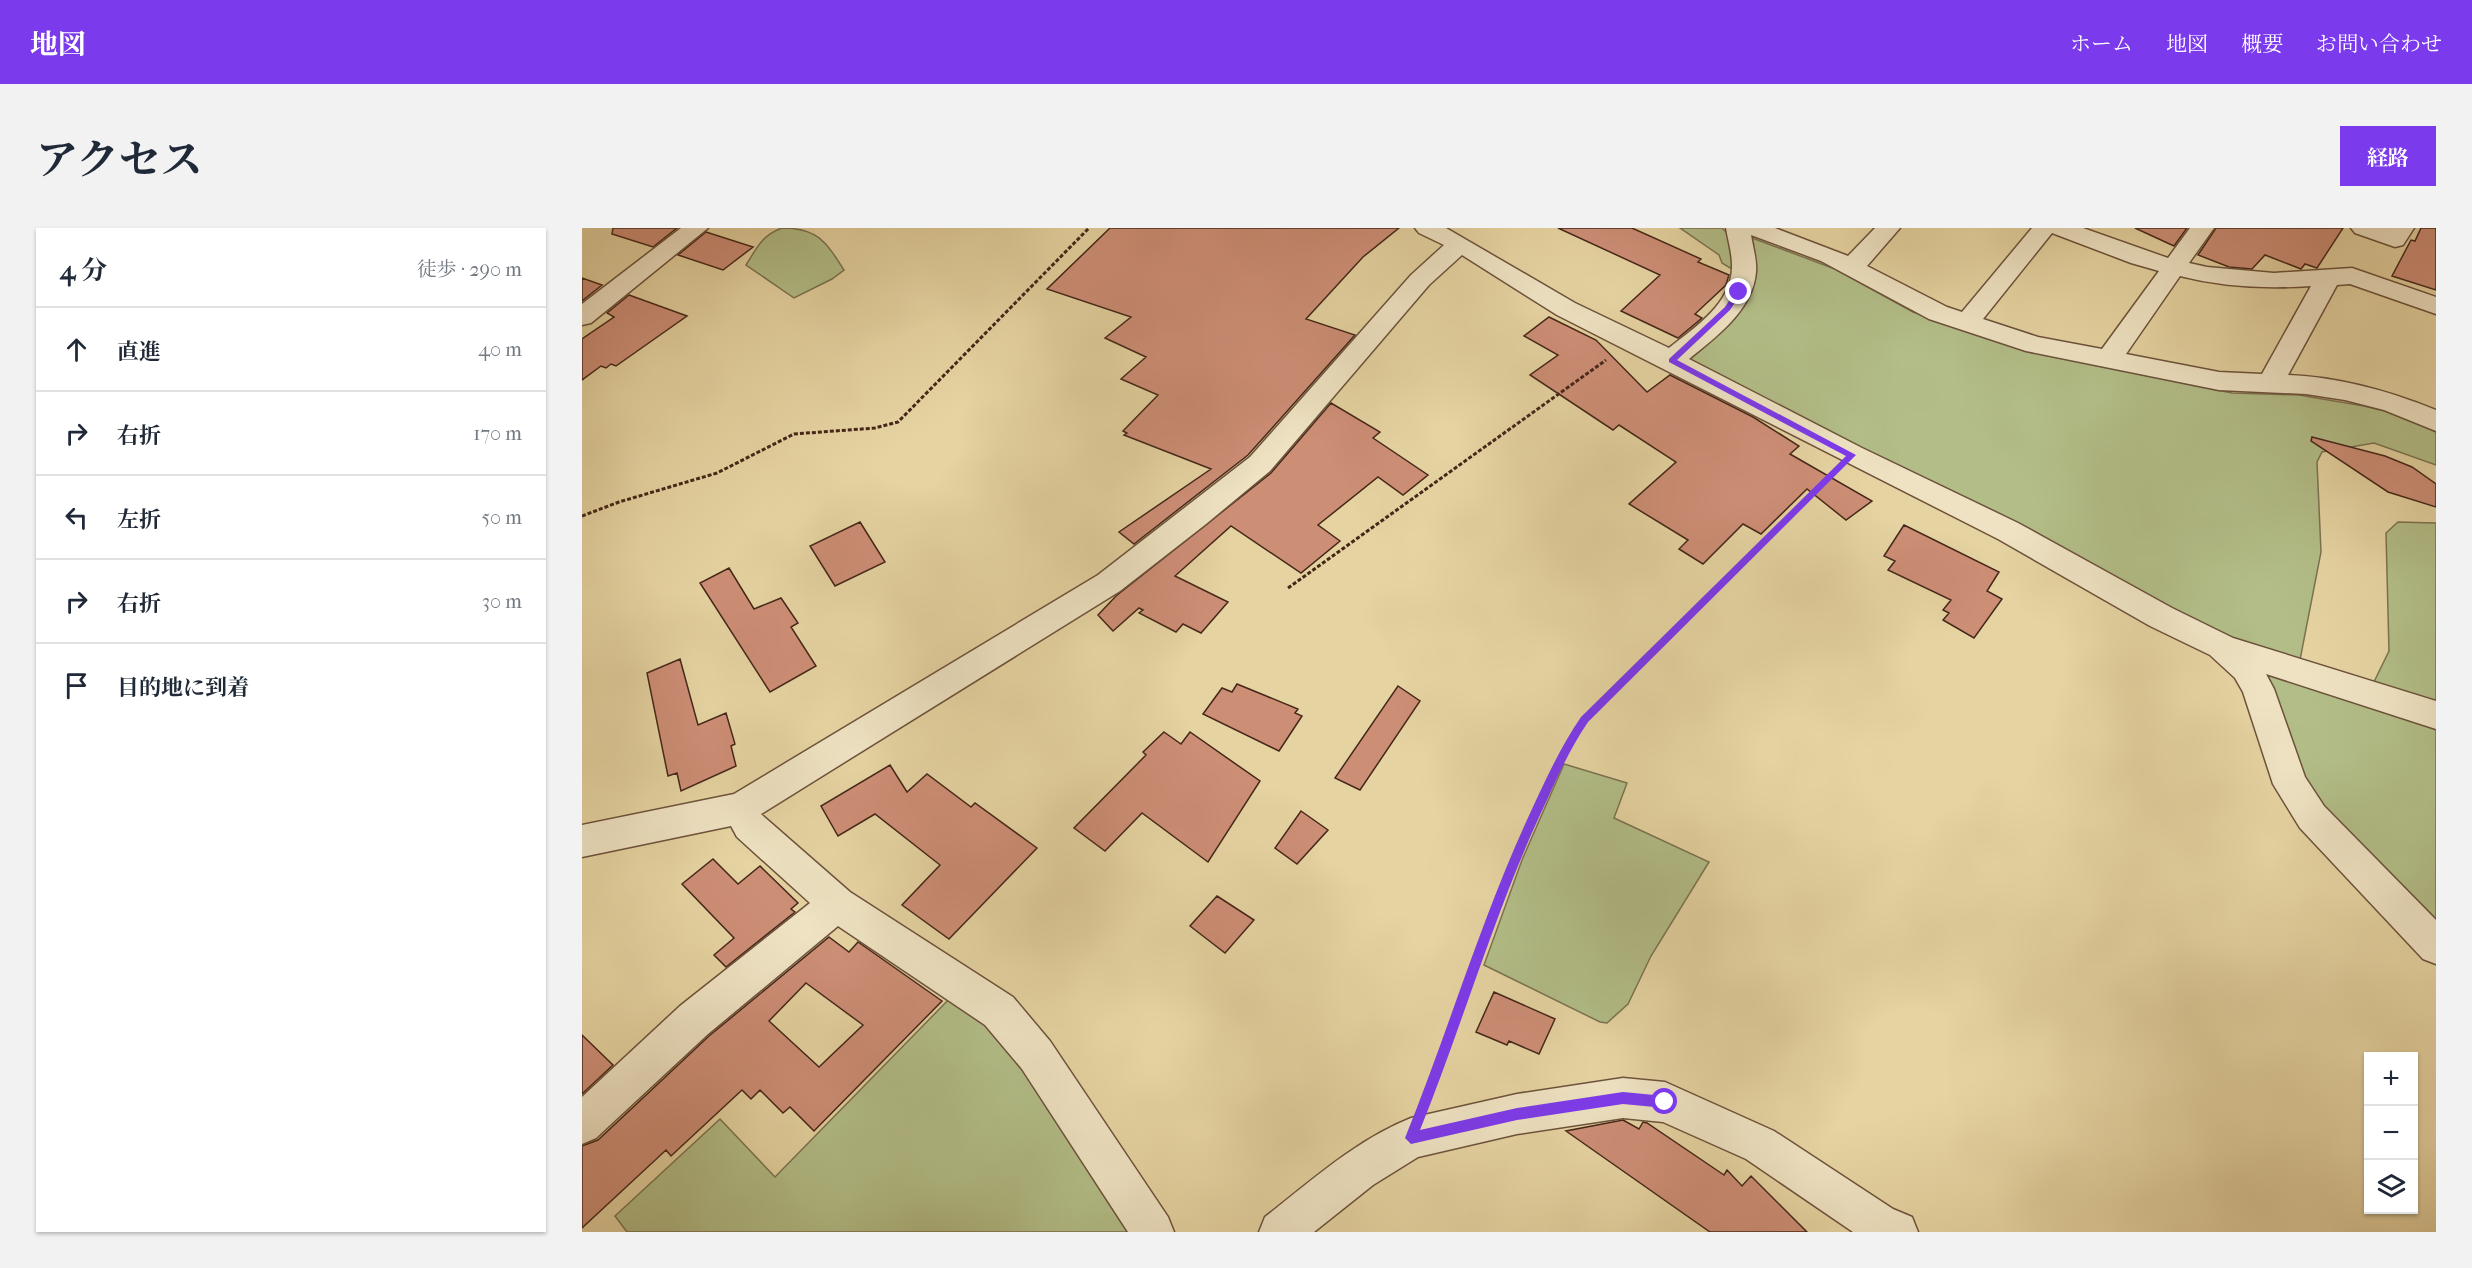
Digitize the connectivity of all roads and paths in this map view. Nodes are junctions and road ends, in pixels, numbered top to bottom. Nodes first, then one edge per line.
1 (696, 228) edge
2 (1089, 228) edge
3 (1427, 228) edge
4 (1738, 228) edge
5 (1753, 228) edge
6 (1888, 228) edge
7 (2044, 228) edge
8 (2061, 228) edge
9 (2202, 228) edge
10 (2363, 228) edge
11 (2402, 228) edge
12 (1460, 244) junction
13 (1852, 267) junction
14 (2173, 267) junction
15 (2328, 278) junction
16 (2436, 306) edge
17 (582, 317) edge
18 (1966, 324) junction
19 (1631, 342) junction
20 (1671, 360) junction
21 (2108, 360) junction
22 (2270, 384) junction
23 (2435, 417) edge
24 (1852, 455) junction
25 (582, 516) edge
26 (1287, 588) dead end
27 (2221, 646) junction
28 (2436, 715) edge
29 (740, 809) junction
30 (582, 841) edge
31 (837, 904) junction
32 (2436, 946) edge
33 (582, 1124) edge
34 (1411, 1138) junction
35 (1153, 1232) edge
36 (1280, 1232) edge
37 (1897, 1232) edge

1 - 17 street
2 - 25 path
3 - 12 street
4 - 20 street
5 - 13 street
6 - 13 street
7 - 18 street
8 - 14 street
9 - 14 street
10 - 11 street
12 - 19 street
12 - 29 street
13 - 18 street
14 - 15 street
14 - 21 street
15 - 16 street
15 - 22 street
18 - 21 street
19 - 20 street
19 - 26 path
20 - 24 street
21 - 22 street
22 - 23 street
24 - 27 street
24 - 34 path
27 - 28 street
27 - 32 street
29 - 30 street
29 - 31 street
31 - 33 street
31 - 35 street
34 - 36 street
34 - 37 street

